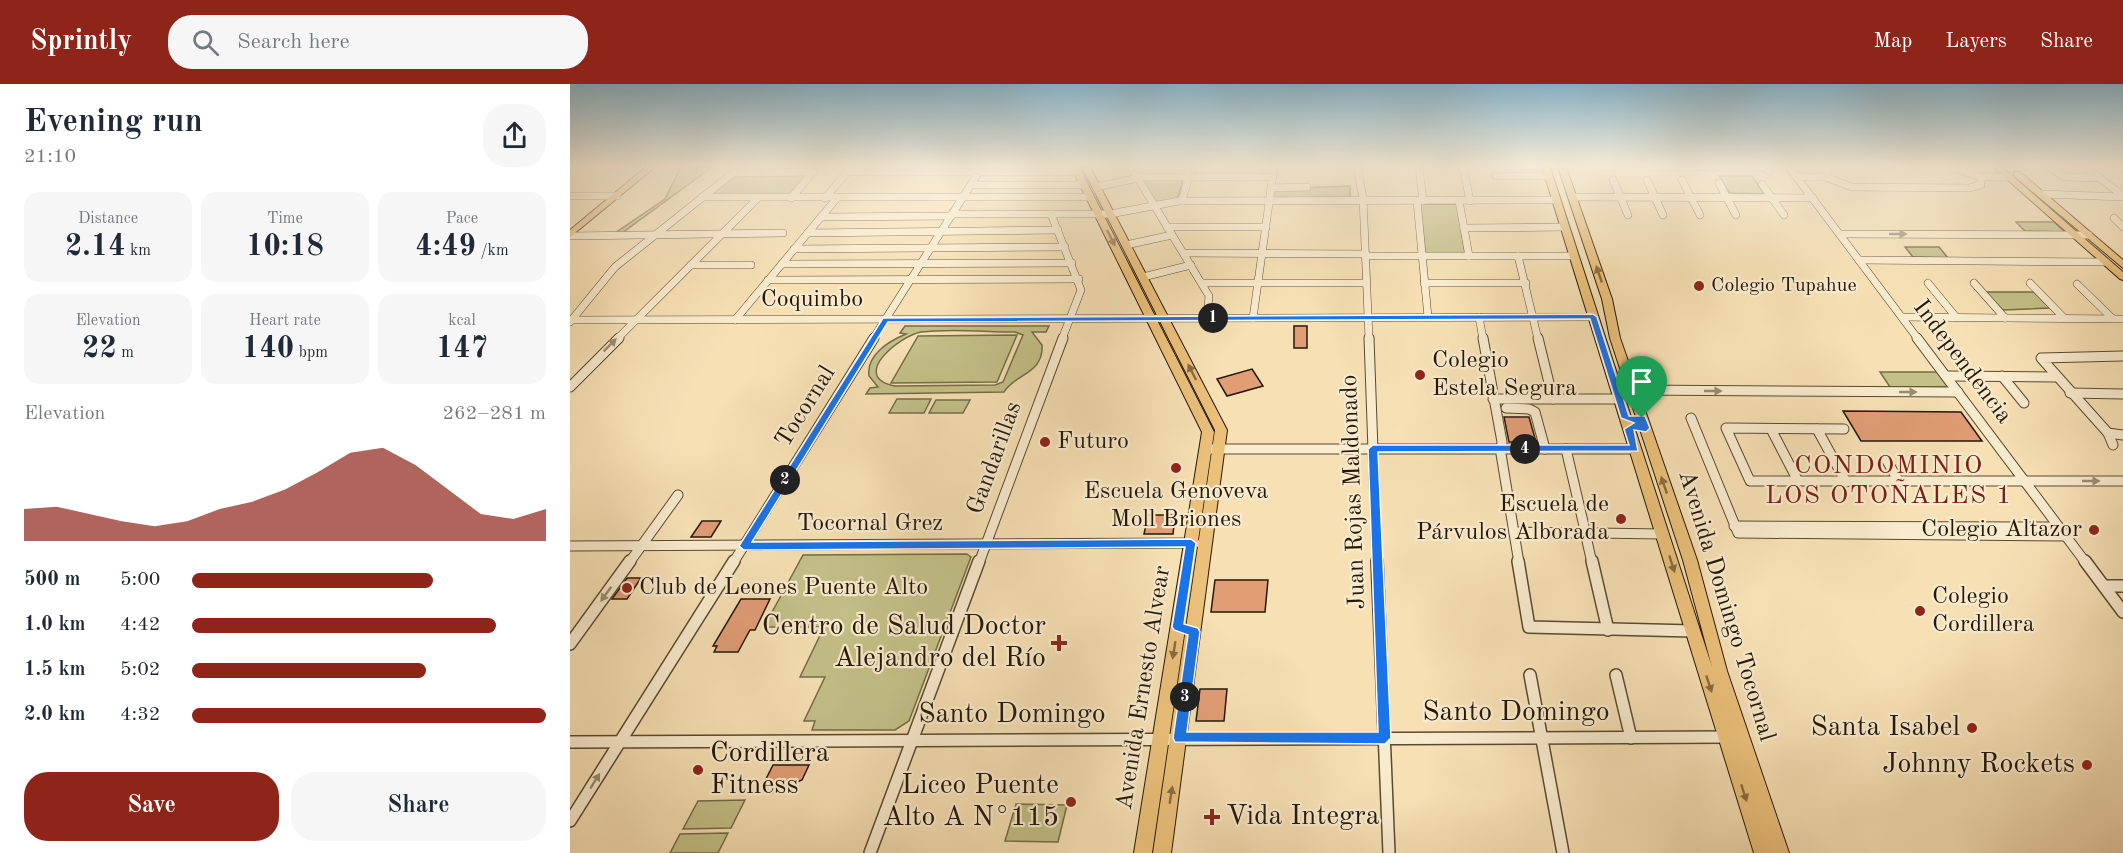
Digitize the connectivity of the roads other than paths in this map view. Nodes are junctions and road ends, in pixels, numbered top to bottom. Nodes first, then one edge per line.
1 (608, 203) edge
2 (695, 203) edge
3 (753, 203) edge
4 (833, 203) edge
5 (960, 203) edge
6 (1018, 203) edge
7 (1093, 203) edge
8 (1104, 203) edge
9 (1169, 203) edge
10 (1269, 203) edge
11 (1363, 203) edge
12 (1420, 203) edge
13 (1459, 203) edge
14 (1557, 203) edge
15 (1574, 203) edge
16 (1623, 203) edge
17 (1659, 203) edge
18 (1694, 203) edge
19 (1730, 203) edge
20 (1775, 203) edge
21 (1817, 203) edge
22 (2038, 203) edge
23 (2051, 203) edge
24 (1154, 205) junction
25 (1012, 214) junction
26 (1051, 214) junction
27 (1099, 214) junction
28 (1110, 214) junction
29 (952, 215) junction
30 (1628, 215) dead end
31 (1664, 215) dead end
32 (1700, 215) dead end
33 (1736, 215) dead end
34 (1784, 215) dead end
35 (821, 217) junction
36 (2123, 217) edge
37 (1580, 222) junction
38 (1564, 225) junction
39 (1167, 226) junction
40 (1266, 227) junction
41 (2123, 227) edge
42 (1464, 228) junction
43 (1058, 230) junction
44 (941, 231) junction
45 (1005, 231) junction
46 (808, 232) junction
47 (722, 233) junction
48 (783, 233) dead end
49 (1840, 234) junction
50 (570, 235) edge
51 (1172, 235) junction
52 (2075, 235) junction
53 (653, 236) junction
54 (2089, 236) junction
55 (1126, 245) junction
56 (997, 247) junction
57 (1065, 247) junction
58 (931, 248) junction
59 (794, 249) junction
60 (1184, 253) junction
61 (1262, 254) junction
62 (1365, 255) junction
63 (1574, 255) junction
64 (1422, 256) junction
65 (1469, 256) junction
66 (1518, 256) junction
67 (1859, 260) junction
68 (2106, 262) junction
69 (989, 263) junction
70 (1072, 263) junction
71 (782, 264) junction
72 (921, 264) junction
73 (691, 265) junction
74 (751, 265) dead end
75 (1191, 265) junction
76 (2123, 265) edge
77 (1143, 277) junction
78 (2123, 277) edge
79 (1079, 279) junction
80 (768, 280) junction
81 (911, 280) junction
82 (1202, 283) junction
83 (1258, 283) junction
84 (1366, 283) junction
85 (1424, 283) junction
86 (1526, 283) junction
87 (1928, 283) dead end
88 (1974, 283) dead end
89 (2030, 283) dead end
90 (2077, 284) dead end
91 (1428, 317) junction
92 (1479, 317) junction
93 (1535, 317) junction
94 (1593, 317) junction
95 (1902, 317) junction
96 (1956, 317) junction
97 (1152, 318) junction
98 (1165, 318) junction
99 (1207, 318) junction
100 (1253, 318) junction
101 (1368, 318) junction
102 (2005, 318) junction
103 (2064, 318) junction
104 (2112, 318) junction
105 (2123, 318) edge
106 (886, 319) junction
107 (1071, 319) junction
108 (636, 320) junction
109 (735, 320) junction
110 (571, 321) edge
111 (2123, 356) edge
112 (1946, 376) junction
113 (2002, 376) junction
114 (2055, 376) junction
115 (570, 387) edge
116 (1632, 390) junction
117 (1958, 392) junction
118 (2070, 393) junction
119 (2123, 394) edge
120 (1493, 399) junction
121 (1553, 399) junction
122 (1619, 399) junction
123 (2024, 403) dead end
124 (1506, 408) dead end
125 (1691, 418) dead end
126 (1627, 423) junction
127 (1644, 423) junction
128 (1213, 425) junction
129 (1771, 429) junction
130 (1817, 429) junction
131 (1844, 429) dead end
132 (2108, 433) junction
133 (2123, 435) edge
134 (2114, 445) dead end
135 (1213, 449) junction
136 (1373, 449) junction
137 (1502, 449) junction
138 (1545, 449) junction
139 (1566, 449) junction
140 (1635, 449) junction
141 (1886, 459) dead end
142 (2123, 481) edge
143 (1798, 482) junction
144 (1846, 482) junction
145 (1899, 482) junction
146 (2025, 482) junction
147 (678, 495) dead end
148 (1653, 505) junction
149 (1671, 505) junction
150 (1584, 526) junction
151 (2063, 531) junction
152 (1514, 532) junction
153 (1575, 533) junction
154 (1662, 534) junction
155 (1591, 537) junction
156 (1191, 543) junction
157 (1207, 543) junction
158 (987, 544) junction
159 (570, 546) edge
160 (640, 546) junction
161 (744, 546) junction
162 (2104, 586) junction
163 (2123, 586) edge
164 (1200, 590) junction
165 (1680, 590) junction
166 (1699, 590) junction
167 (1182, 602) junction
168 (2123, 612) edge
169 (1178, 627) junction
170 (1608, 630) junction
171 (1692, 631) junction
172 (1194, 632) junction
173 (570, 645) edge
174 (1530, 675) dead end
175 (1616, 675) dead end
176 (1542, 737) junction
177 (1734, 737) junction
178 (1161, 738) junction
179 (1179, 738) junction
180 (1385, 738) junction
181 (1631, 738) junction
182 (913, 739) junction
183 (570, 742) edge
184 (620, 742) junction
185 (570, 821) edge
186 (870, 853) edge
187 (1143, 853) edge
188 (1162, 853) edge
189 (1389, 853) edge
190 (1563, 853) edge
191 (1763, 853) edge
192 (1779, 853) edge

1 - 50 main road
2 - 53 street
3 - 47 street
4 - 35 street
5 - 29 street, Tocornal
6 - 25 street
7 - 27 main road, Avenida Ernesto Alvear
8 - 28 main road, Avenida Ernesto Alvear
9 - 24 street
10 - 40 street
11 - 62 street, Juan Rojas Maldonado
12 - 64 street
13 - 42 street
14 - 38 main road, Avenida Domingo Tocornal
15 - 37 main road, Avenida Domingo Tocornal
16 - 30 street
17 - 31 street
18 - 32 street
19 - 33 street
20 - 34 street
21 - 49 street, Independencia
22 - 52 main road
23 - 54 main road
24 - 28 street
24 - 39 street
25 - 26 street
25 - 29 street
26 - 27 street
26 - 43 street
27 - 28 street
27 -> 97 main road, Avenida Ernesto Alvear
28 - 55 main road, Avenida Ernesto Alvear
29 - 35 street
29 - 44 street, Tocornal
35 - 46 street
36 - 41 street
37 - 38 main road
116 -> 37 main road, Avenida Domingo Tocornal
38 - 42 street
38 - 63 main road, Avenida Domingo Tocornal
39 - 40 street
39 - 51 street
40 - 61 street
42 - 65 street
43 - 45 street
43 - 57 street
44 - 45 street
44 - 46 street
44 - 58 street, Tocornal
45 - 56 street
46 - 59 street
47 - 48 street
47 - 53 street
47 - 73 street
49 -> 52 street
49 - 67 street, Independencia
50 - 53 street
51 - 55 street
51 - 60 street
52 - 54 street
52 - 68 main road
53 - 110 street
54 - 76 main road
55 - 77 main road, Avenida Ernesto Alvear
56 - 57 street
56 - 58 street
56 - 69 street
57 - 70 street
58 - 59 street
58 - 72 street, Tocornal
59 - 71 street
60 - 61 street
60 - 75 street
61 - 62 street
61 - 83 street
62 - 64 street
62 - 84 street, Juan Rojas Maldonado
63 - 66 street
63 - 94 main road, Avenida Domingo Tocornal
64 - 65 street
64 - 85 street
65 - 66 street
66 - 86 street
67 - 68 street
67 - 95 street, Independencia
68 - 78 main road
69 - 70 street
69 - 72 street
70 - 79 street
71 - 72 street
71 - 80 street
72 - 81 street, Tocornal
73 - 74 street
73 - 108 street
75 - 77 street
75 - 82 street
77 - 98 main road, Avenida Ernesto Alvear
79 - 81 street
79 - 107 street, Gandarillas
80 - 81 street
80 - 109 street
81 - 106 street, Tocornal
82 - 83 street
82 - 99 street
83 - 84 street
83 - 100 street
84 - 101 street, Juan Rojas Maldonado
85 - 86 street
85 - 91 street
86 - 93 street
87 - 96 street
88 - 102 street
89 - 103 street
90 - 104 street
91 - 92 street, Coquimbo
91 - 101 street, Coquimbo
92 - 93 street, Coquimbo
92 - 120 street
93 - 94 street, Coquimbo
93 - 121 street
94 - 122 main road, Avenida Domingo Tocornal
95 - 96 street
95 - 112 street, Independencia
96 - 102 street
97 - 98 street, Coquimbo
97 - 107 street, Coquimbo
97 - 128 main road, Avenida Ernesto Alvear
98 - 99 street, Coquimbo
128 -> 98 main road, Avenida Ernesto Alvear
99 - 100 street, Coquimbo
100 - 101 street, Coquimbo
101 - 136 street, Juan Rojas Maldonado
102 - 103 street
103 - 104 street
104 - 105 street
106 - 107 street, Coquimbo
106 - 109 street, Coquimbo
106 - 161 street, Tocornal
107 - 158 street, Gandarillas
108 - 109 street, Coquimbo
108 - 110 street, Coquimbo
115 -> 108 street
111 - 114 street
112 - 113 street
112 - 117 street, Independencia
113 - 114 street
113 - 123 street
114 - 118 street
116 -> 117 street
116 - 127 main road, Avenida Domingo Tocornal
117 - 146 street, Independencia
118 - 119 street
118 - 132 street
120 - 121 street
120 - 137 street
121 - 122 street
122 - 126 main road, Avenida Domingo Tocornal
124 - 138 street
125 - 151 street
126 - 127 main road
126 - 140 main road, Avenida Domingo Tocornal
149 -> 127 main road, Avenida Domingo Tocornal
128 - 135 main road, Avenida Ernesto Alvear
129 - 130 street
129 - 143 street
129 - 143 street
130 - 131 street
130 - 144 street
132 - 133 street
132 - 134 street
135 - 136 street
135 - 156 main road, Avenida Ernesto Alvear
135 - 157 main road, Avenida Ernesto Alvear
136 - 137 street
136 - 180 street, Juan Rojas Maldonado
137 - 138 street
137 - 152 street
138 - 139 street
139 - 140 street
139 - 150 street
140 - 148 main road, Avenida Domingo Tocornal
141 - 145 street
146 -> 142 street
143 - 144 street
144 - 145 street
145 - 146 street
146 - 151 street, Independencia
147 - 160 street
148 - 149 main road
148 - 154 main road, Avenida Domingo Tocornal
149 - 166 main road, Avenida Domingo Tocornal
150 - 153 street
150 - 155 street
151 - 162 street, Independencia
152 - 153 street
152 - 170 street
153 - 155 street
154 - 155 street
154 -> 165 main road, Avenida Domingo Tocornal
155 - 170 street
156 - 157 street, Tocornal Grez
156 - 158 street, Tocornal Grez
156 - 167 main road, Avenida Ernesto Alvear
157 - 164 main road, Avenida Ernesto Alvear
158 - 161 street, Tocornal Grez
158 - 182 street, Gandarillas
159 - 160 street, Tocornal Grez
160 - 161 street, Tocornal Grez
160 -> 173 street
161 - 184 street, Tocornal
162 - 163 street
162 - 168 street, Independencia
164 - 167 main road
164 - 172 main road, Avenida Ernesto Alvear
165 - 166 main road
165 - 171 main road, Avenida Domingo Tocornal
166 - 177 main road, Avenida Domingo Tocornal
167 - 169 main road, Avenida Ernesto Alvear
169 - 172 main road
169 -> 178 main road, Avenida Ernesto Alvear
170 - 171 street
171 -> 177 main road, Avenida Domingo Tocornal
172 - 179 main road, Avenida Ernesto Alvear
174 - 176 street
175 - 181 street
176 - 180 street, Santo Domingo
176 - 181 street, Santo Domingo
176 - 190 street
177 - 181 street, Santo Domingo
177 -> 191 main road, Avenida Domingo Tocornal
177 - 192 main road, Avenida Domingo Tocornal
178 - 179 street, Santo Domingo
178 - 182 street, Santo Domingo
178 - 187 main road, Avenida Ernesto Alvear
179 - 180 street, Santo Domingo
188 -> 179 main road, Avenida Ernesto Alvear
180 - 189 street, Juan Rojas Maldonado
182 - 184 street, Santo Domingo
182 - 186 street, Gandarillas
183 - 184 street, Santo Domingo
185 -> 184 street, Tocornal

